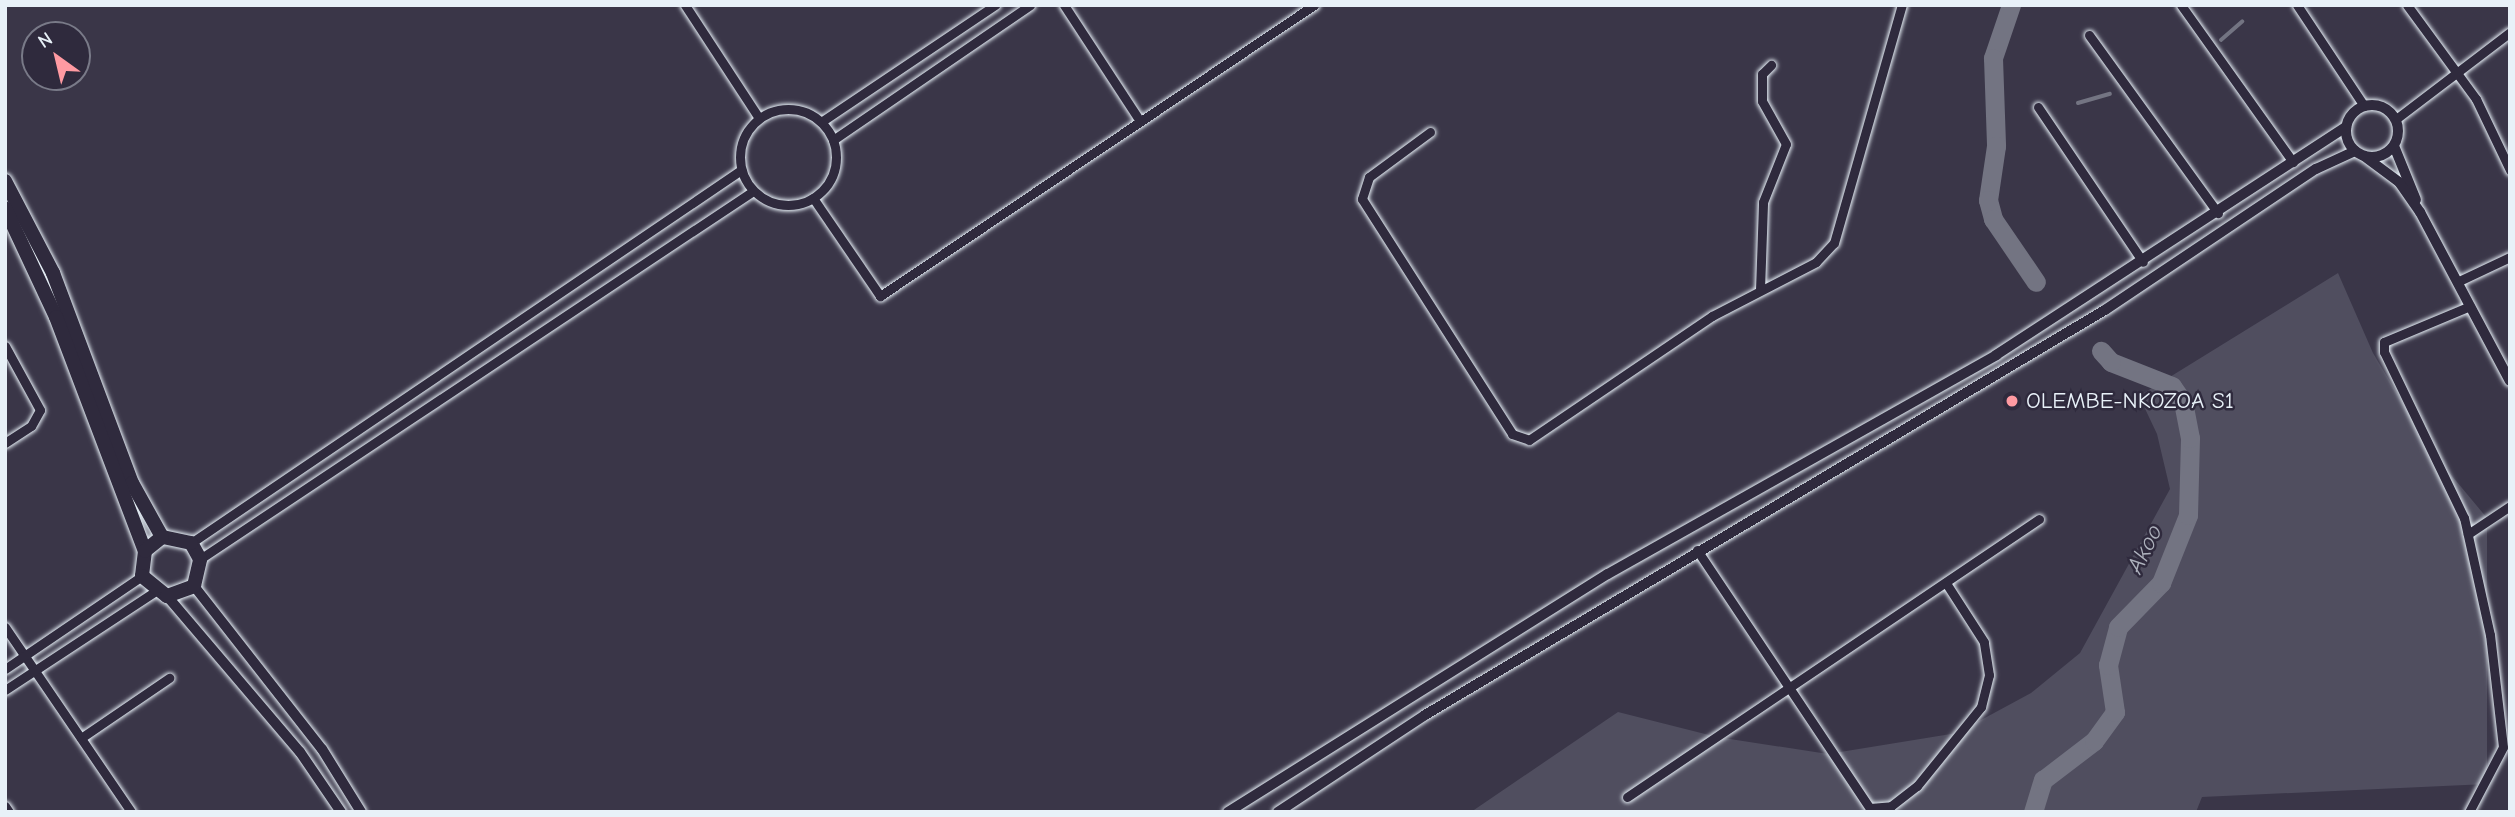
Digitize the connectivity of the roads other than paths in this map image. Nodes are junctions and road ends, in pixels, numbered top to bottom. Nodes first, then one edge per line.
1 (685, 5) edge
2 (995, 5) edge
3 (1030, 5) edge
4 (1064, 5) edge
5 (1314, 5) edge
6 (1902, 5) edge
7 (2181, 5) edge
8 (2297, 5) edge
9 (2407, 5) edge
10 (2510, 32) edge
11 (2090, 35) dead end
12 (1771, 65) dead end
13 (2456, 75) junction
14 (2364, 106) junction
15 (2038, 107) dead end
16 (759, 118) junction
17 (2396, 120) junction
18 (1140, 121) junction
19 (821, 122) junction
20 (2346, 127) junction
21 (1430, 132) dead end
22 (833, 140) junction
23 (2394, 146) junction
24 (2506, 152) edge
25 (2360, 154) junction
26 (2292, 162) junction
27 (741, 170) junction
28 (2510, 170) edge
29 (7, 189) edge
30 (752, 191) junction
31 (813, 198) junction
32 (5, 208) edge
33 (2420, 212) junction
34 (2218, 213) junction
35 (2510, 257) edge
36 (2143, 262) junction
37 (2457, 282) junction
38 (1760, 290) junction
39 (2470, 306) junction
40 (5, 346) edge
41 (2510, 381) edge
42 (5, 443) edge
43 (2510, 506) edge
44 (2039, 519) dead end
45 (2468, 534) junction
46 (162, 537) junction
47 (191, 544) junction
48 (145, 551) junction
49 (1697, 551) junction
50 (200, 559) junction
51 (142, 576) junction
52 (1946, 583) junction
53 (194, 586) junction
54 (161, 594) junction
55 (5, 626) edge
56 (24, 656) junction
57 (5, 669) edge
58 (34, 671) junction
59 (169, 678) dead end
60 (1787, 688) junction
61 (5, 690) edge
62 (2507, 733) edge
63 (81, 738) junction
64 (1627, 797) dead end
65 (5, 806) edge
66 (1870, 810) edge
67 (9, 812) edge
68 (131, 812) edge
69 (341, 812) edge
70 (361, 812) edge
71 (1228, 812) edge
72 (1278, 812) edge
73 (2469, 812) edge

1 - 16 street
2 - 19 street
3 - 22 street
4 - 18 street
5 - 18 street
6 - 38 street
7 - 26 street
8 - 14 street
9 - 13 street
10 - 13 street
11 - 34 street
12 - 38 street
13 - 17 street
13 - 24 street
14 - 17 street
14 - 20 street
15 - 36 street
16 - 19 street
16 - 27 street
17 - 23 street
18 - 31 street
19 - 22 street
20 - 25 street
20 - 26 street
21 - 38 street
22 - 31 street
23 - 25 street
23 - 33 street
24 - 28 street
25 - 33 street
25 - 49 street
26 - 34 street
27 - 30 street
27 - 47 street
29 - 46 highway
30 - 31 street
30 - 50 street
32 - 48 highway
33 - 37 street
34 - 36 street
35 - 37 street
36 - 71 street
37 - 39 street
39 - 41 street
39 - 45 street
40 - 42 street
43 - 45 street
44 - 52 street
45 - 62 street
46 - 47 highway
46 - 48 highway
47 - 50 highway
48 - 51 highway
49 - 60 street
49 - 72 street
50 - 53 highway
51 - 54 highway
51 - 56 street
52 - 60 street
52 - 66 street
53 - 54 highway
53 - 70 street
54 - 58 street
54 - 69 street
55 - 56 street
56 - 57 street
56 - 58 street
58 - 61 street
58 - 63 street
59 - 63 street
60 - 64 street
60 - 66 street
62 - 73 street
63 - 68 street
65 - 67 street

